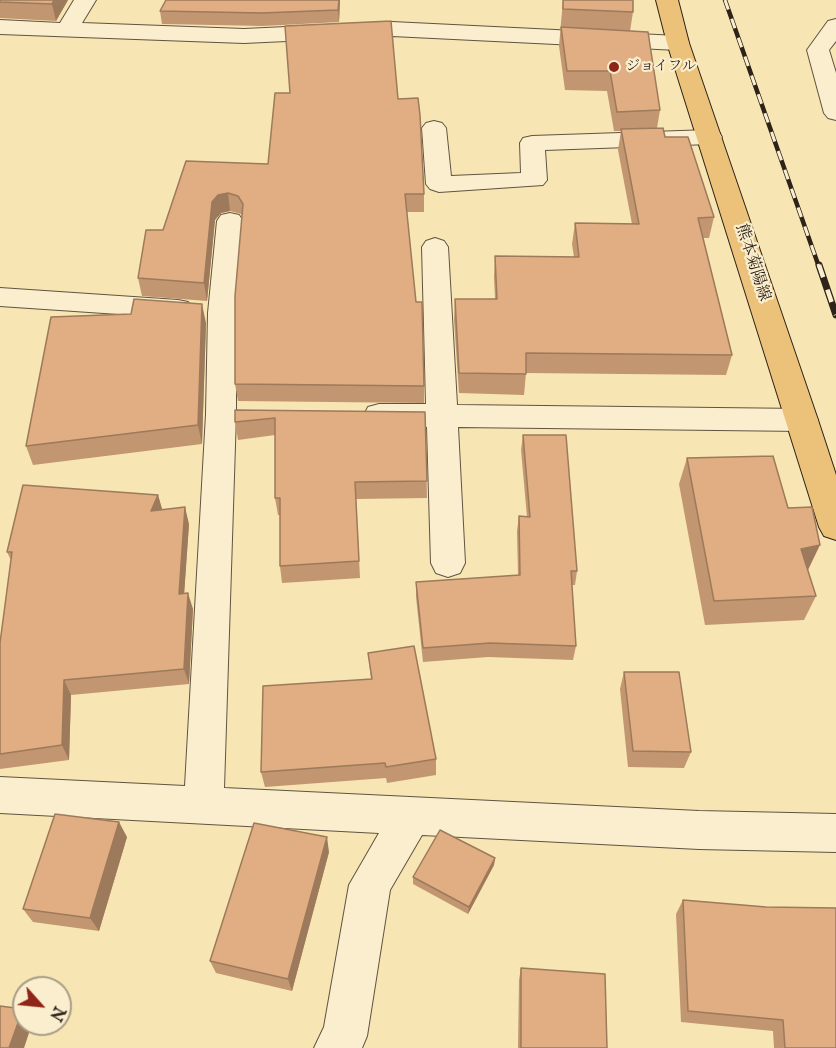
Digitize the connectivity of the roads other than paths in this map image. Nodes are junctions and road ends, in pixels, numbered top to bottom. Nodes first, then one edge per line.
1 (85, 0) edge
2 (667, 0) edge
3 (836, 26) edge
4 (0, 27) edge
5 (68, 28) junction
6 (678, 43) junction
7 (827, 52) edge
8 (836, 113) edge
9 (434, 128) dead end
10 (710, 137) junction
11 (230, 220) dead end
12 (435, 247) dead end
13 (0, 297) edge
14 (222, 313) junction
15 (348, 415) edge
16 (441, 416) junction
17 (803, 420) junction
18 (836, 527) edge
19 (448, 563) dead end
20 (0, 795) edge
21 (204, 806) junction
22 (411, 816) junction
23 (836, 833) edge
24 (336, 1048) edge

1 - 5 street
2 - 6 main road, 熊本菊陽線
3 - 7 street
4 - 5 street
5 - 6 street
6 - 10 main road, 熊本菊陽線
7 - 8 street
9 - 10 street
10 - 17 main road, 熊本菊陽線
11 - 14 street
12 - 16 street
13 - 14 street
14 - 21 street
15 - 16 street
16 - 17 street
16 - 19 street
17 - 18 main road, 熊本菊陽線
20 - 21 street
21 - 22 street
22 - 23 street
22 - 24 street

